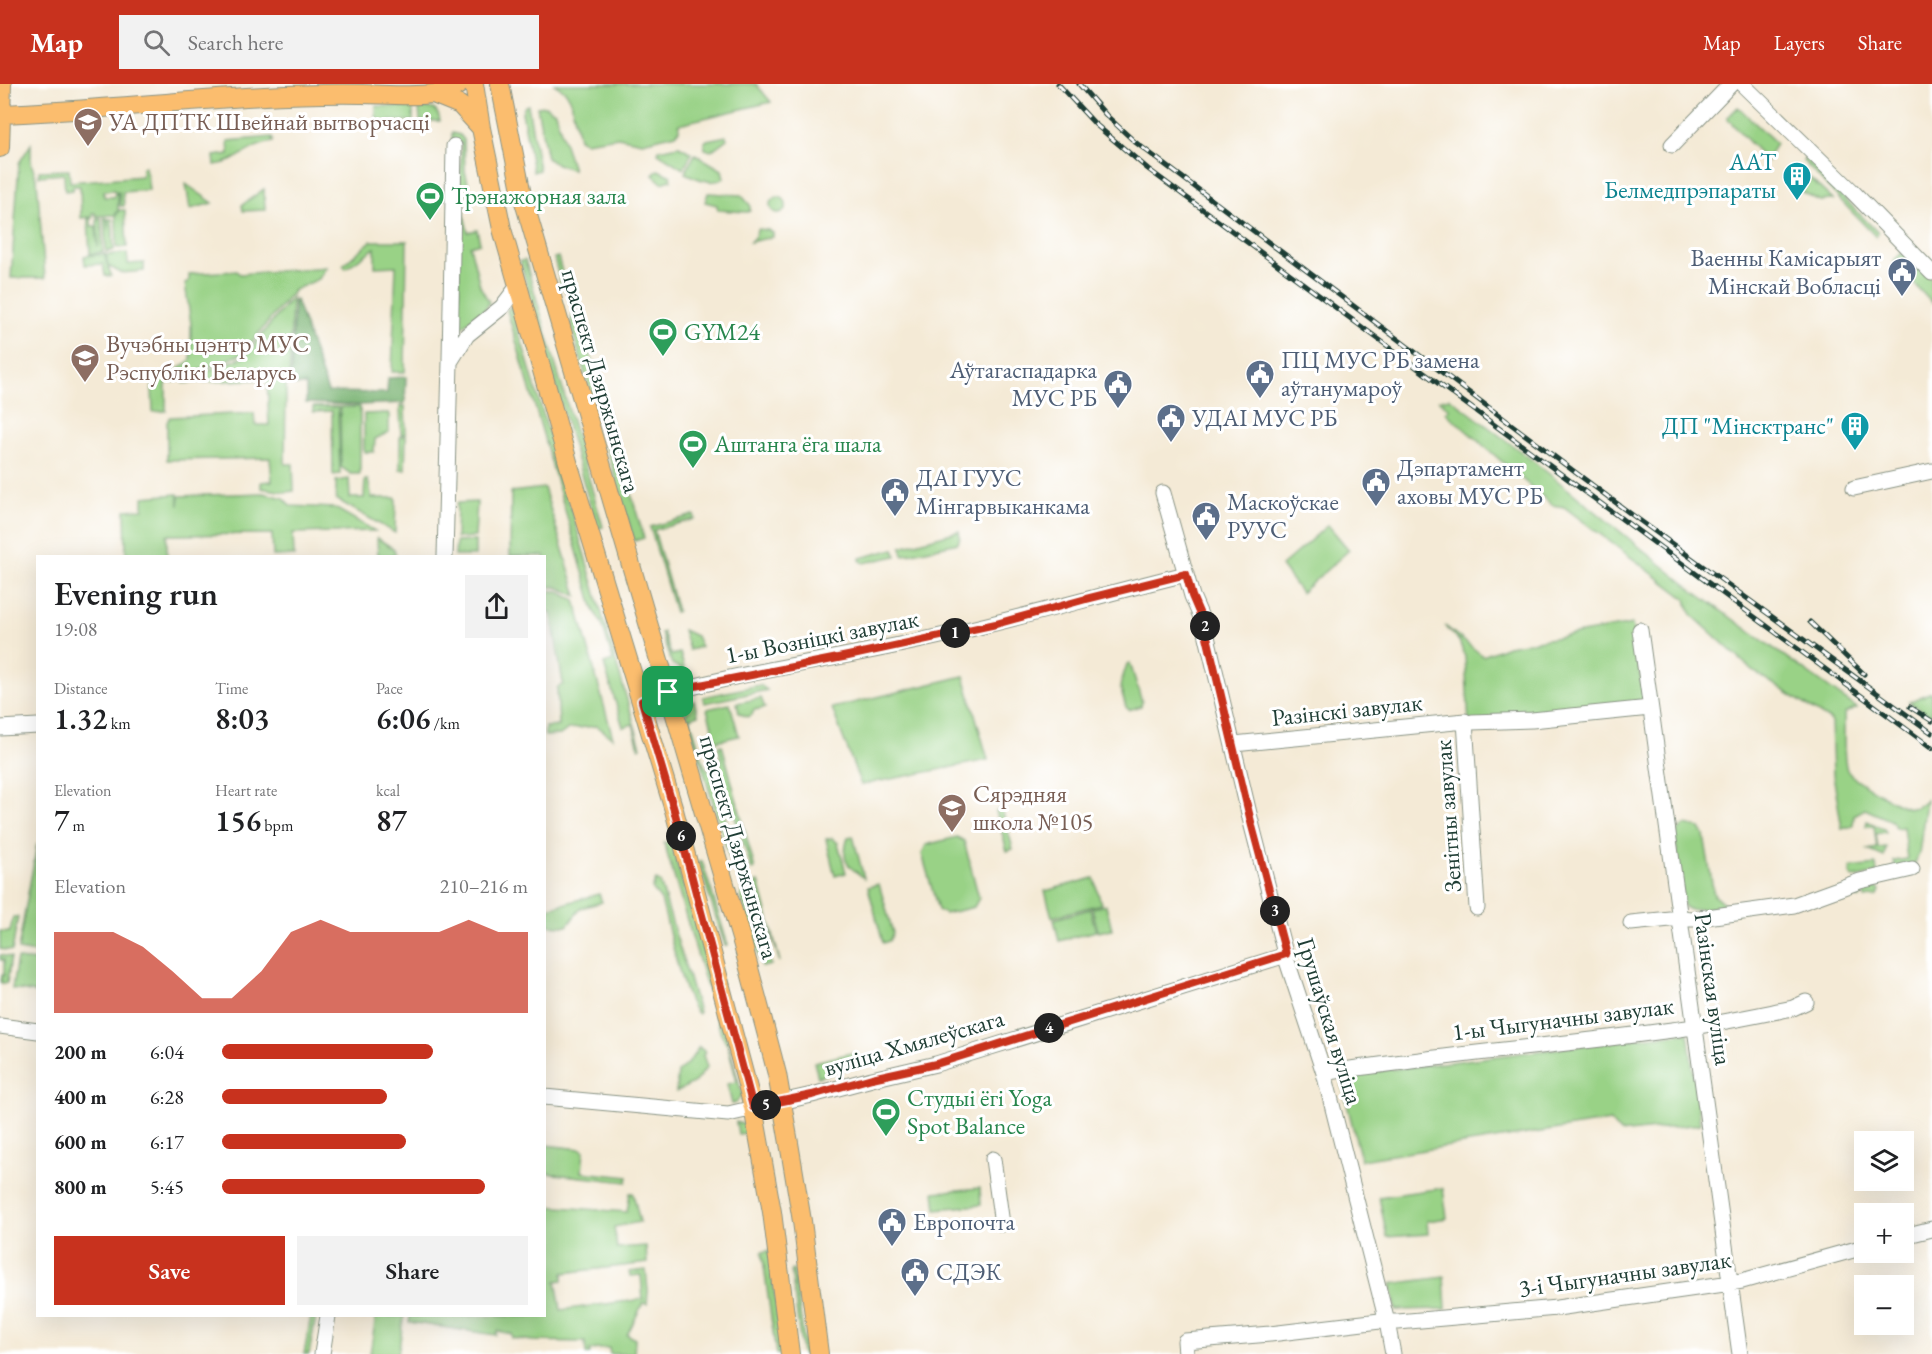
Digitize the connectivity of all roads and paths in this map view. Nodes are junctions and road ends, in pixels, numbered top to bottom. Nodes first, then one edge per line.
1 (2, 84) edge
2 (460, 84) edge
3 (474, 84) edge
4 (500, 84) edge
5 (1731, 84) edge
6 (1742, 84) edge
7 (433, 94) junction
8 (1, 114) edge
9 (481, 128) junction
10 (1672, 145) dead end
11 (454, 146) dead end
12 (0, 148) edge
13 (1932, 273) edge
14 (518, 286) junction
15 (451, 328) junction
16 (467, 335) junction
17 (450, 362) junction
18 (1932, 471) edge
19 (1854, 488) dead end
20 (1163, 493) dead end
21 (445, 555) edge
22 (1186, 574) junction
23 (1640, 630) dead end
24 (668, 692) junction
25 (642, 701) junction
26 (1650, 708) junction
27 (1468, 722) junction
28 (36, 726) edge
29 (0, 728) edge
30 (1234, 744) junction
31 (1912, 869) dead end
32 (1477, 908) dead end
33 (1680, 918) junction
34 (1631, 923) dead end
35 (1286, 954) junction
36 (1806, 1002) dead end
37 (1695, 1025) junction
38 (0, 1026) edge
39 (36, 1031) edge
40 (1324, 1073) junction
41 (546, 1097) edge
42 (781, 1102) junction
43 (753, 1107) junction
44 (993, 1159) dead end
45 (1002, 1224) dead end
46 (1932, 1229) edge
47 (1914, 1234) edge
48 (1854, 1250) edge
49 (1730, 1283) junction
50 (328, 1317) edge
51 (1387, 1322) junction
52 (1185, 1347) edge
53 (322, 1354) edge
54 (790, 1354) edge
55 (819, 1354) edge
56 (1393, 1354) edge
57 (1740, 1354) edge

1 - 8 main road
2 - 7 main road
3 - 9 main road
4 - 24 main road, праспект Дзяржынскага
5 - 10 street
6 - 13 street
7 - 8 main road
7 - 9 main road
8 - 12 main road
9 - 14 main road
11 - 15 street
14 - 16 street
14 - 25 main road
15 - 16 street
15 - 17 street
16 - 17 street
17 - 21 street
18 - 19 street
20 - 22 street, Грушаўская вуліца
22 - 24 street, 1-ы Возніцкі завулак
22 - 30 street, Грушаўская вуліца
23 - 26 street, Разінская вуліца
24 - 25 street, 1-ы Возніцкі завулак
24 - 42 main road, праспект Дзяржынскага
25 - 43 main road
26 - 27 street, Разінскі завулак
26 - 33 street, Разінская вуліца
27 - 30 street, Разінскі завулак
27 - 32 street, Зенітны завулак
28 - 29 street
30 - 35 street, Грушаўская вуліца
31 - 33 street
33 - 34 street
33 - 37 street, Разінская вуліца
35 - 40 street, Грушаўская вуліца
35 - 42 street, вуліца Хмялеўскага
36 - 37 street, 1-ы Чыгуначны завулак
37 - 40 street, 1-ы Чыгуначны завулак
37 - 49 street, Разінская вуліца
38 - 39 street
40 - 51 street, Грушаўская вуліца
41 - 43 street, вуліца Хмялеўскага
42 - 43 street, вуліца Хмялеўскага
42 - 55 main road, праспект Дзяржынскага
43 - 54 main road
44 - 45 street
46 - 47 street
48 - 49 street, 3-і Чыгуначны завулак
49 - 51 street, 3-і Чыгуначны завулак
49 - 57 street, Разінская вуліца
50 - 53 street
51 - 52 street, 3-і Чыгуначны завулак
51 - 56 street, Грушаўская вуліца

